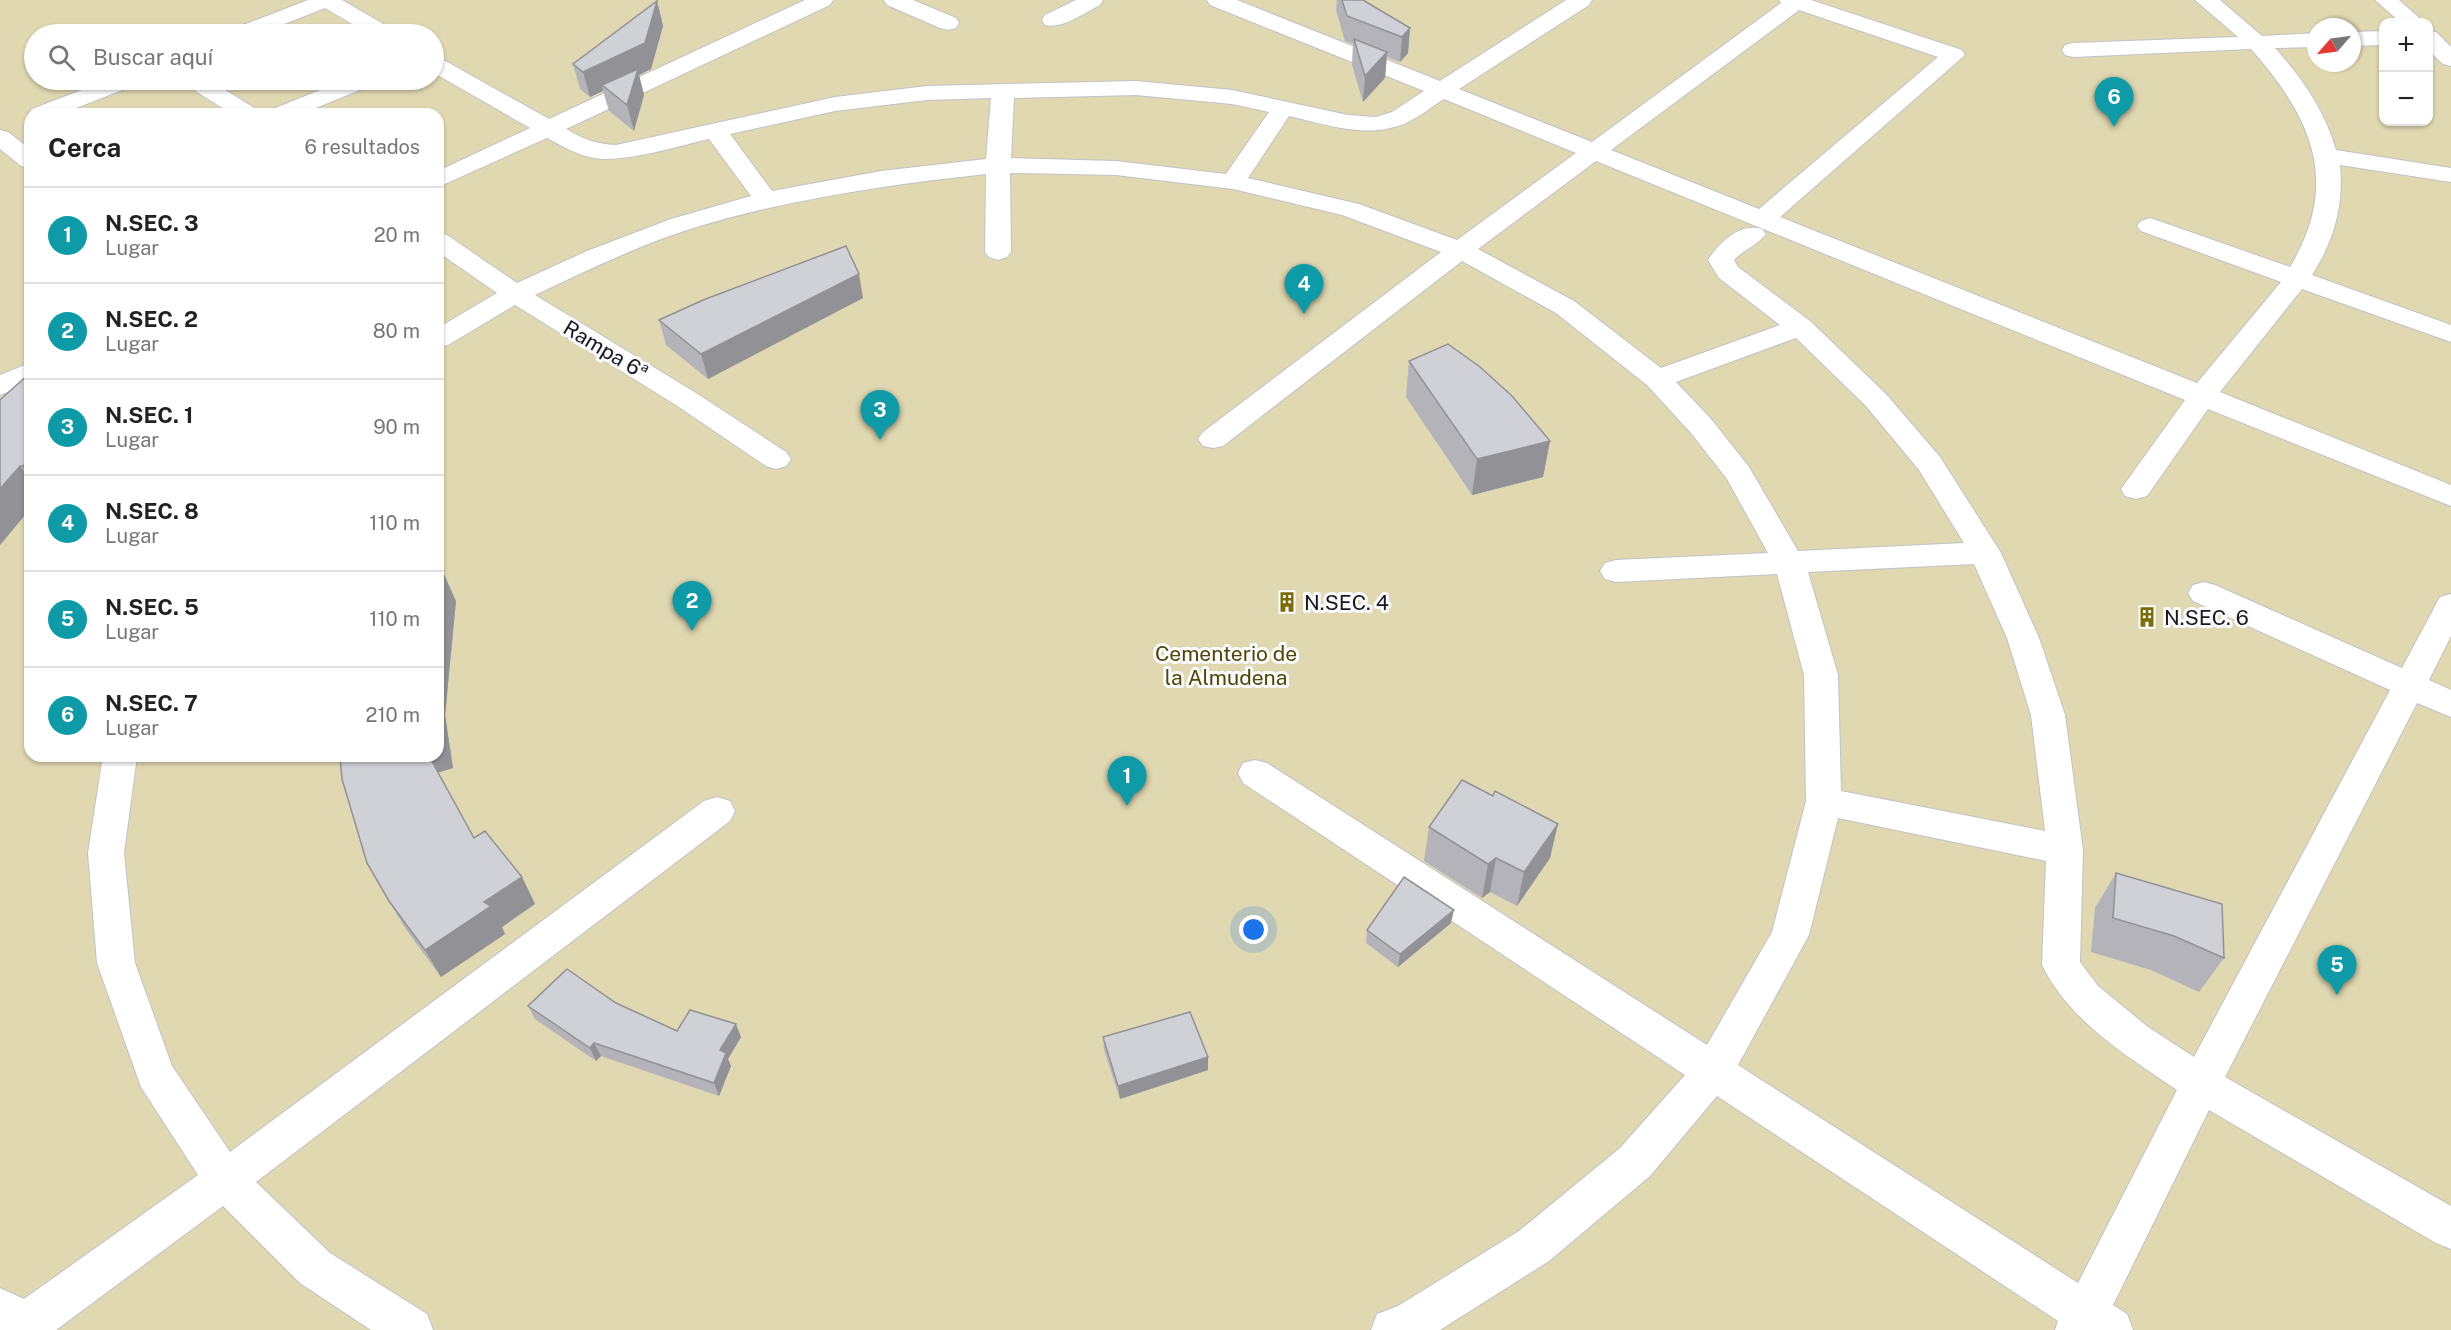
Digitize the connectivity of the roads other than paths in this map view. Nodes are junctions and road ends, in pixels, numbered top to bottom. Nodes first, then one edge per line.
1 (822, 0) edge
2 (895, 0) edge
3 (1092, 0) edge
4 (1218, 0) edge
5 (1581, 0) edge
6 (2206, 0) edge
7 (2386, 0) edge
8 (1793, 1) edge
9 (2408, 18) edge
10 (1053, 20) dead end
11 (948, 23) dead end
12 (266, 24) edge
13 (367, 24) edge
14 (2379, 38) edge
15 (2361, 39) edge
16 (2307, 40) edge
17 (2433, 41) edge
18 (2259, 42) junction
19 (2073, 51) dead end
20 (2451, 59) edge
21 (444, 70) edge
22 (101, 90) edge
23 (210, 90) edge
24 (340, 90) edge
25 (1003, 90) junction
26 (1442, 91) junction
27 (1284, 107) junction
28 (55, 108) edge
29 (238, 108) edge
30 (296, 108) edge
31 (24, 120) edge
32 (545, 128) junction
33 (0, 130) edge
34 (715, 130) junction
35 (0, 137) edge
36 (1597, 151) junction
37 (24, 155) edge
38 (2327, 156) junction
39 (998, 165) junction
40 (2451, 175) edge
41 (444, 177) edge
42 (1233, 182) junction
43 (766, 200) junction
44 (2150, 226) dead end
45 (1757, 227) junction
46 (444, 244) edge
47 (1460, 250) junction
48 (998, 252) dead end
49 (2296, 278) junction
50 (515, 294) junction
51 (1800, 327) junction
52 (2451, 334) edge
53 (444, 335) edge
54 (24, 375) edge
55 (1657, 379) junction
56 (0, 386) edge
57 (2201, 397) junction
58 (1213, 439) dead end
59 (776, 459) dead end
60 (2136, 489) dead end
61 (2451, 496) edge
62 (1985, 553) junction
63 (1789, 562) junction
64 (1616, 571) dead end
65 (2204, 593) dead end
66 (2451, 605) edge
67 (2410, 686) junction
68 (2451, 704) edge
69 (119, 762) edge
70 (1255, 773) dead end
71 (1824, 801) junction
72 (717, 811) dead end
73 (2065, 850) junction
74 (1714, 1071) junction
75 (2201, 1084) junction
76 (225, 1180) junction
77 (2451, 1229) edge
78 (18, 1322) edge
79 (2091, 1324) edge
80 (411, 1330) edge
81 (1393, 1330) edge

1 - 32 lane
2 - 11 lane
3 - 10 lane
4 - 26 lane
5 - 26 lane
6 - 18 lane
7 - 9 lane
8 - 36 lane
8 - 45 lane
12 - 13 lane
14 - 15 lane
16 - 18 lane
17 - 20 lane
18 - 19 lane
18 - 38 lane
21 - 32 lane
22 - 28 lane
23 - 29 lane
24 - 30 lane
25 - 27 lane
25 - 34 lane
25 - 39 lane
26 - 27 lane
26 - 36 lane
27 - 42 lane
31 - 33 lane
32 - 34 lane
32 - 41 lane
34 - 43 lane
35 - 37 lane
36 - 45 lane
36 - 47 lane
38 - 40 lane
38 - 49 lane
39 - 42 lane
39 - 43 lane
39 - 48 lane
42 - 47 lane
43 - 50 lane
44 - 49 lane
45 - 51 lane
45 - 57 lane
46 - 50 lane, Rampa 6ª
47 - 55 lane
47 - 58 lane
49 - 52 lane
49 - 57 lane
50 - 53 lane
50 - 59 lane, Rampa 6ª
51 - 55 lane
51 - 62 lane
54 - 56 lane
55 - 63 lane
57 - 60 lane
57 - 61 lane
62 - 63 lane
62 - 73 lane
63 - 64 lane
63 - 71 lane
65 - 67 lane
66 - 67 lane
67 - 68 lane
67 - 75 lane
69 - 76 lane
70 - 74 lane
71 - 73 lane
71 - 74 lane
72 - 76 lane
73 - 75 lane
74 - 79 lane
74 - 81 lane
75 - 77 lane
75 - 79 lane
76 - 78 lane
76 - 80 lane

